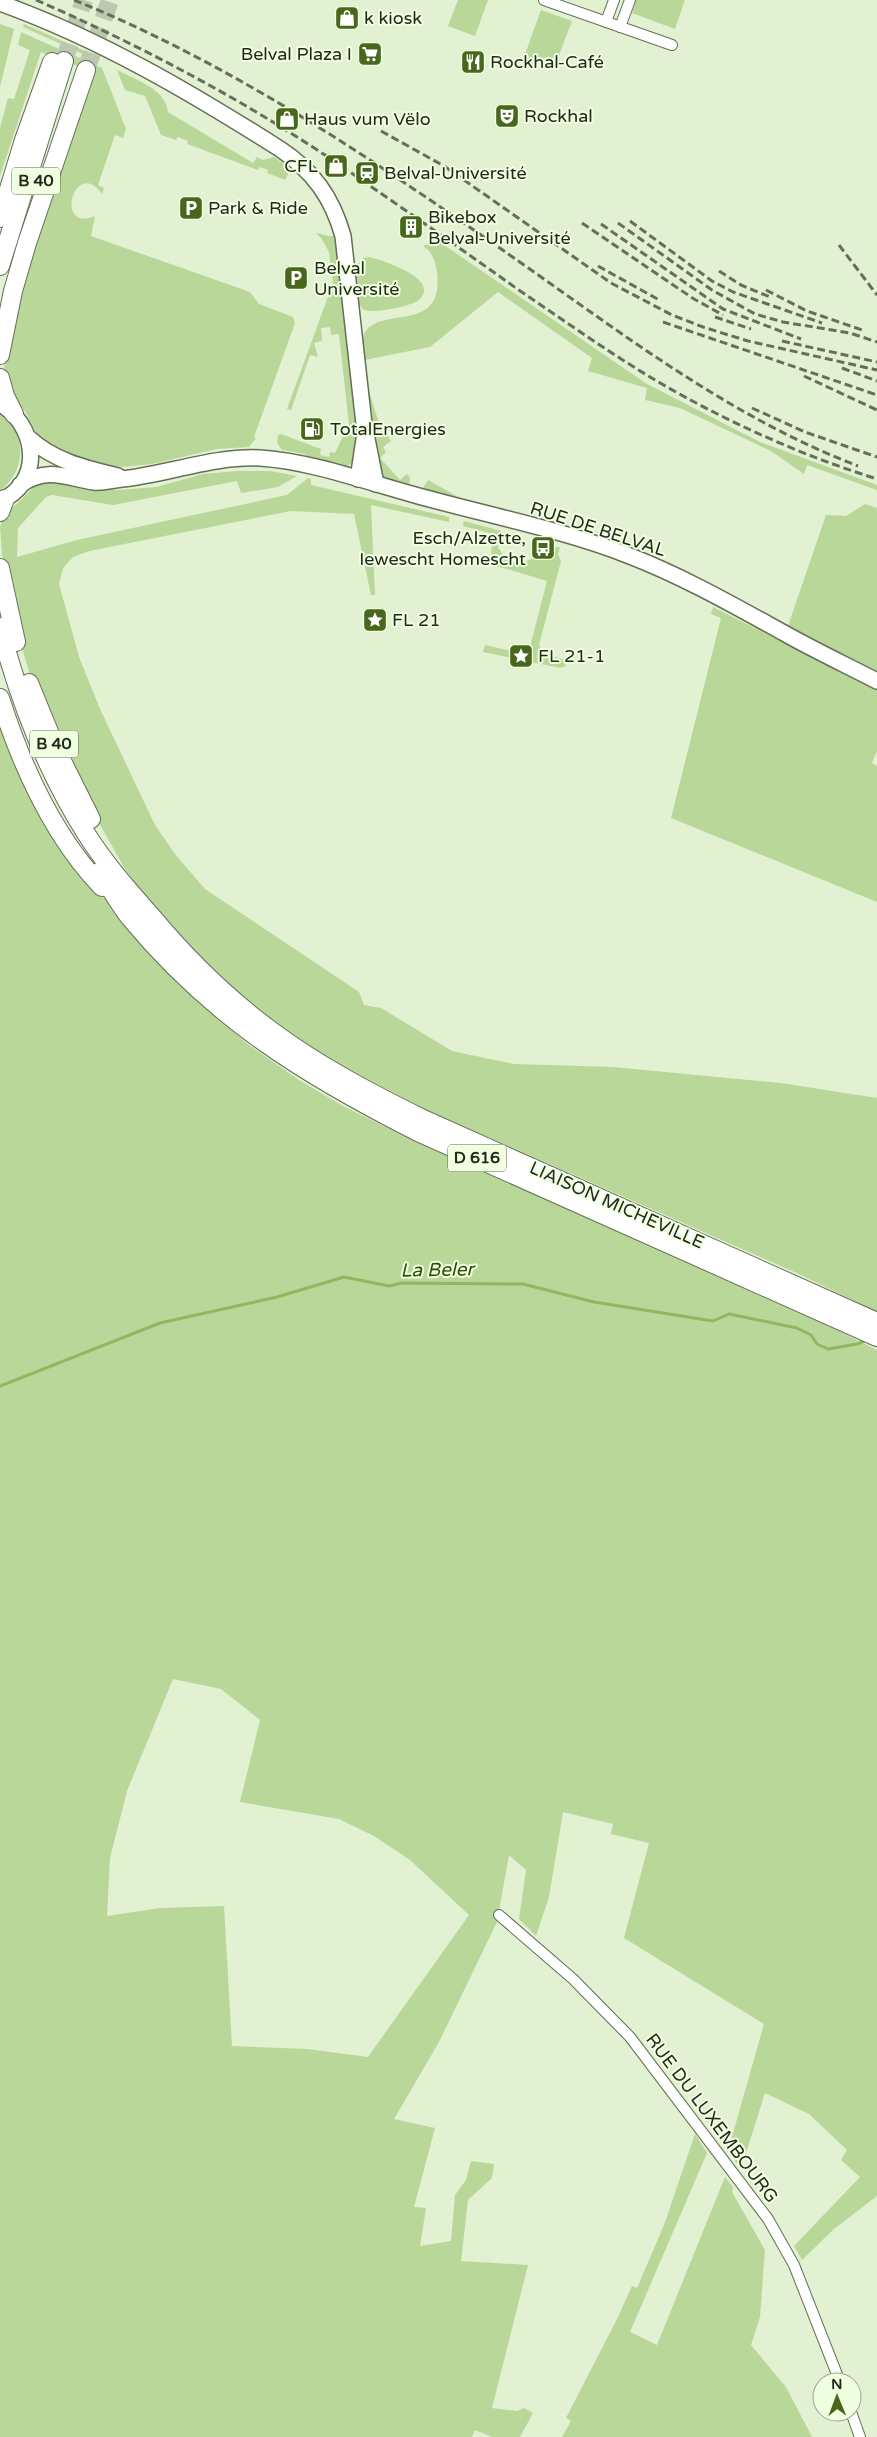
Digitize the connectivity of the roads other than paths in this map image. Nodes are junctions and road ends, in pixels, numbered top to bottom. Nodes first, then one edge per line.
1 (544, 0) edge
2 (614, 0) edge
3 (630, 0) edge
4 (0, 3) edge
5 (606, 22) junction
6 (620, 27) junction
7 (672, 45) dead end
8 (70, 63) junction
9 (0, 218) edge
10 (0, 266) edge
11 (0, 298) edge
12 (0, 354) edge
13 (0, 378) edge
14 (7, 409) edge
15 (364, 424) junction
16 (29, 438) junction
17 (361, 458) junction
18 (332, 473) junction
19 (129, 479) junction
20 (358, 479) junction
21 (376, 484) junction
22 (20, 485) junction
23 (2, 504) edge
24 (0, 568) edge
25 (0, 627) edge
26 (0, 657) edge
27 (877, 681) edge
28 (0, 698) edge
29 (136, 911) junction
30 (874, 1330) edge
31 (499, 1915) dead end
32 (836, 2372) edge
33 (855, 2422) edge
34 (860, 2437) edge

1 - 5 street
2 - 5 street
3 - 6 street
4 - 15 main road
5 - 6 street
6 - 7 street
8 - 9 highway, B 40
8 - 10 highway, B 40
8 - 11 highway, B 40
8 - 12 highway, B 40
13 - 14 highway
14 - 16 main road
15 - 17 main road
15 - 21 main road
16 - 19 main road
16 - 22 main road
17 - 18 main road
17 - 20 main road
18 - 19 main road, RUE DE BELVAL
18 - 20 main road, RUE DE BELVAL
19 - 22 main road, RUE DE BELVAL
20 - 21 main road, RUE DE BELVAL
21 - 27 main road, RUE DE BELVAL
22 - 23 main road
24 - 29 highway, B 40
25 - 29 highway, LIAISON MICHEVILLE / B 40
26 - 29 highway, LIAISON MICHEVILLE / B 40
28 - 29 highway, B 40
29 - 30 highway, LIAISON MICHEVILLE / D 616
31 - 32 street, RUE DU LUXEMBOURG
33 - 34 street

